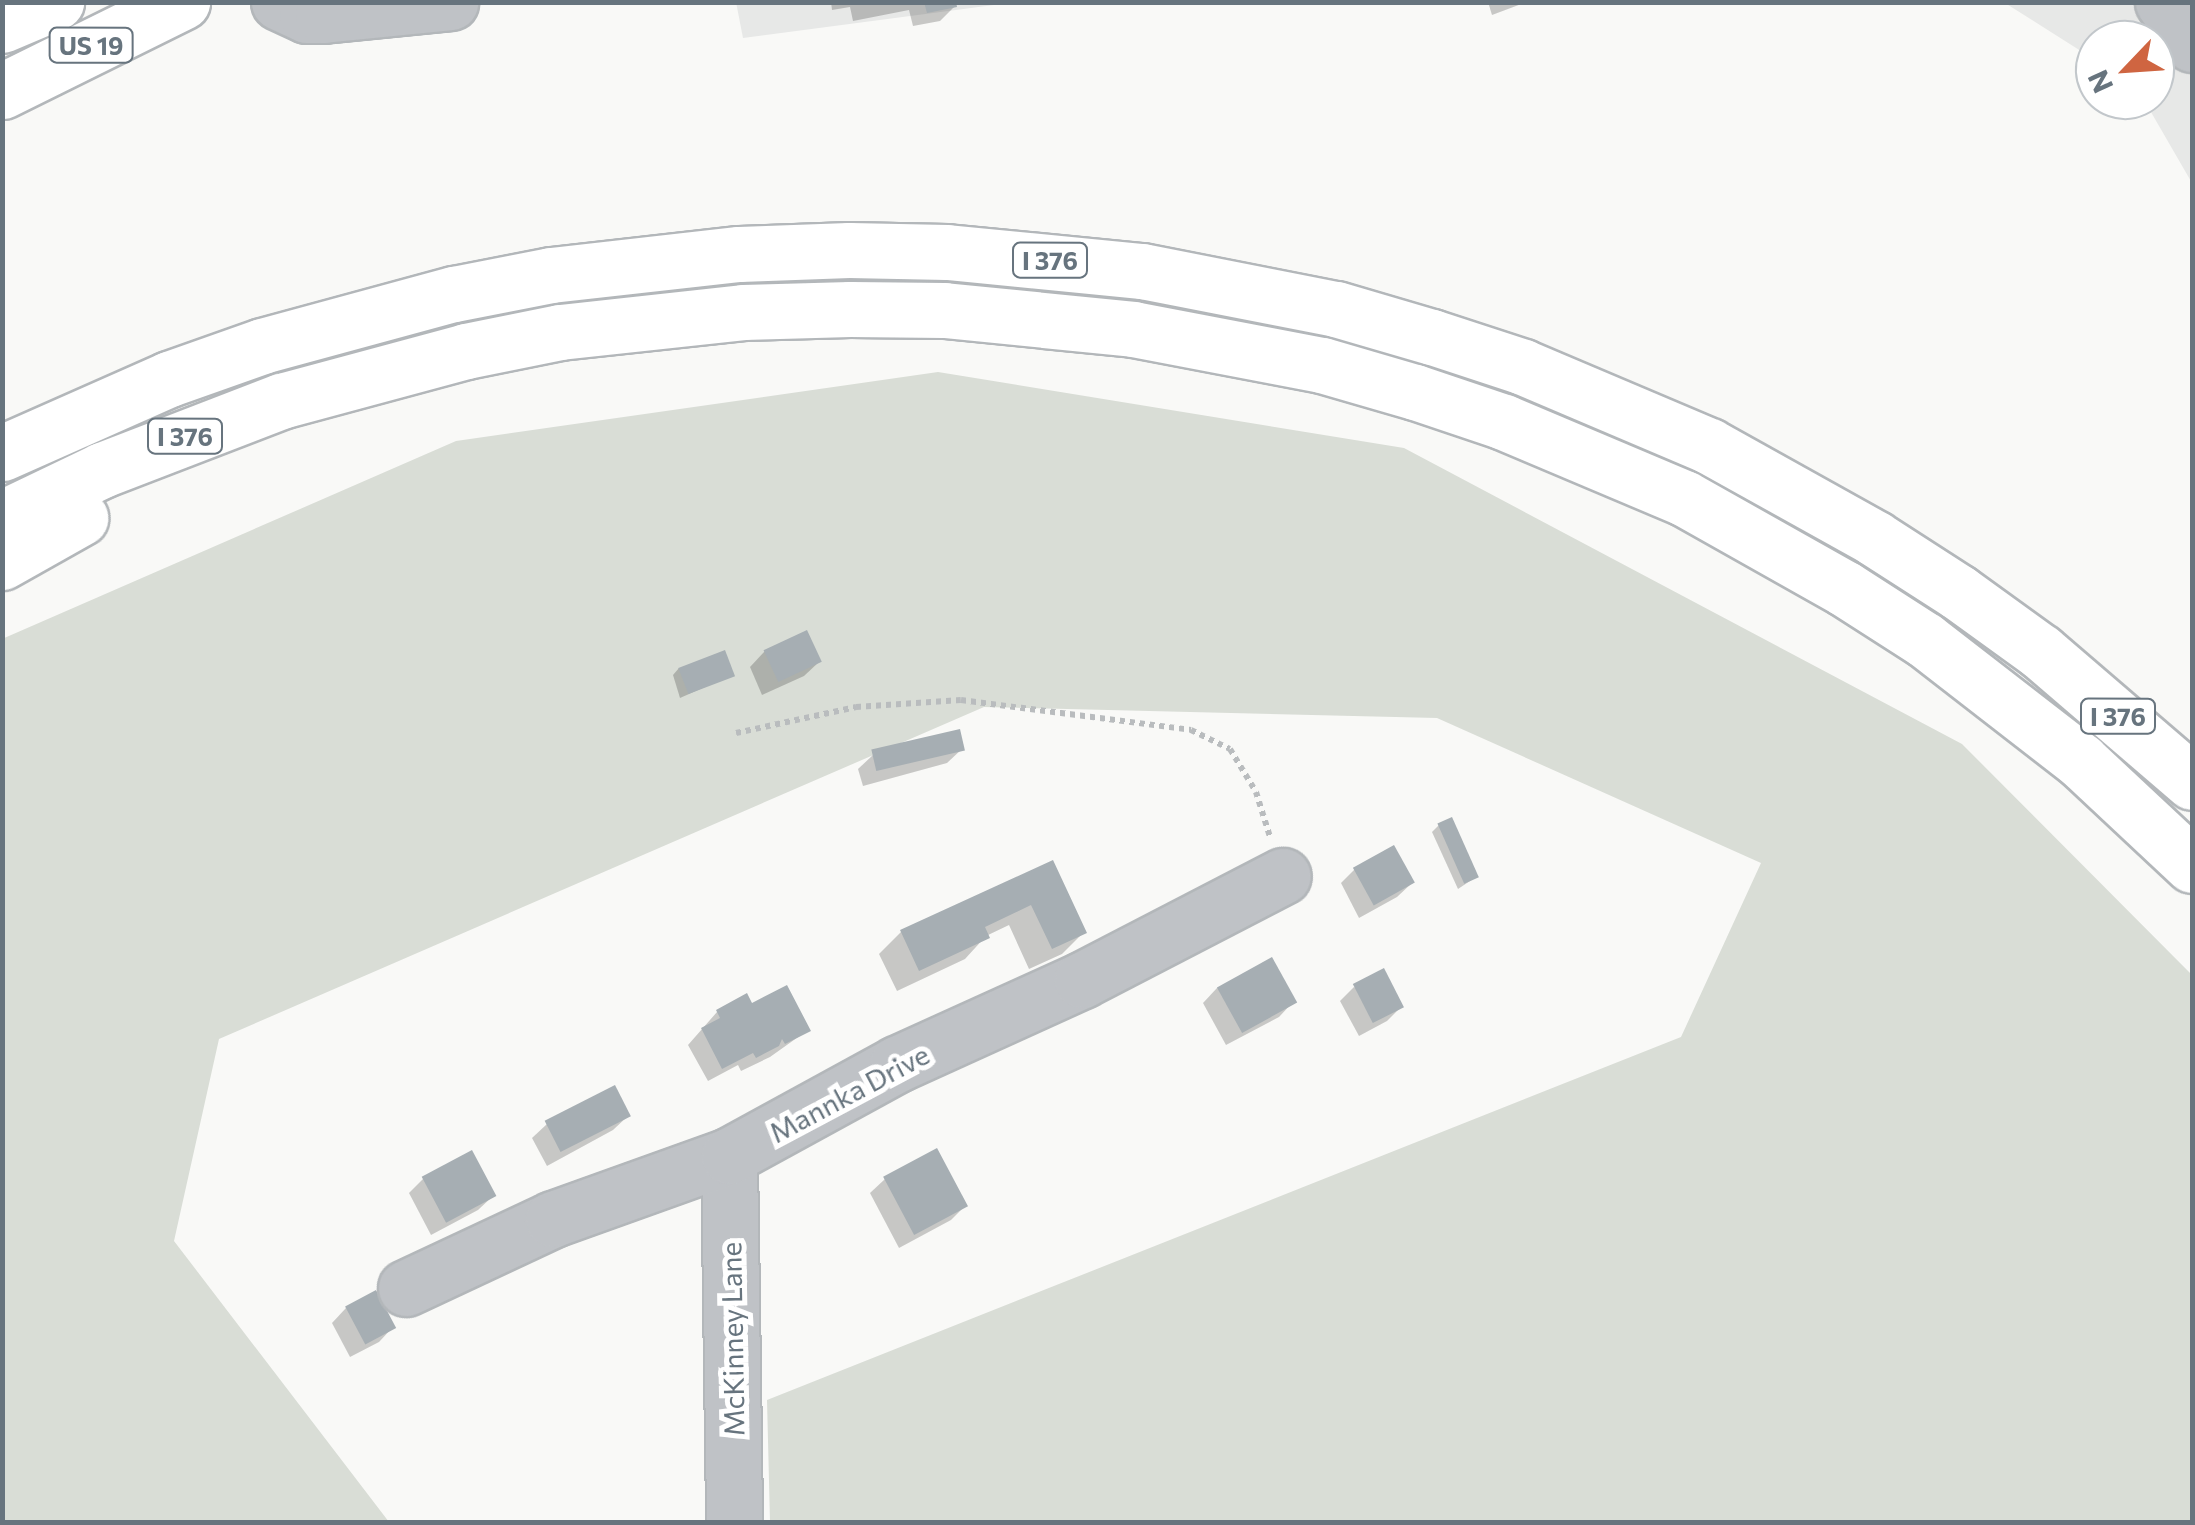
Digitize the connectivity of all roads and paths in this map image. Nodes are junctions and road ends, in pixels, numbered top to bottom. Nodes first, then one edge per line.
1 (56, 2) edge
2 (182, 2) edge
3 (278, 2) edge
4 (450, 2) edge
5 (2163, 2) edge
6 (2, 25) edge
7 (2192, 44) edge
8 (2, 91) edge
9 (374, 374) junction
10 (2, 453) edge
11 (2, 518) edge
12 (2, 562) edge
13 (736, 732) dead end
14 (2192, 782) edge
15 (2192, 865) edge
16 (1283, 876) joint
17 (729, 1156) junction
18 (406, 1288) dead end
19 (734, 1522) edge

1 - 6 main road, US 19
2 - 8 main road, US 19
3 - 4 street
5 - 7 street
9 - 11 main road, I 376
9 - 12 main road
9 - 15 main road, I 376
10 - 14 main road, I 376
13 - 16 path
16 - 17 street, Mannka Drive
17 - 18 street, Mannka Drive
17 - 19 street, McKinney Lane

